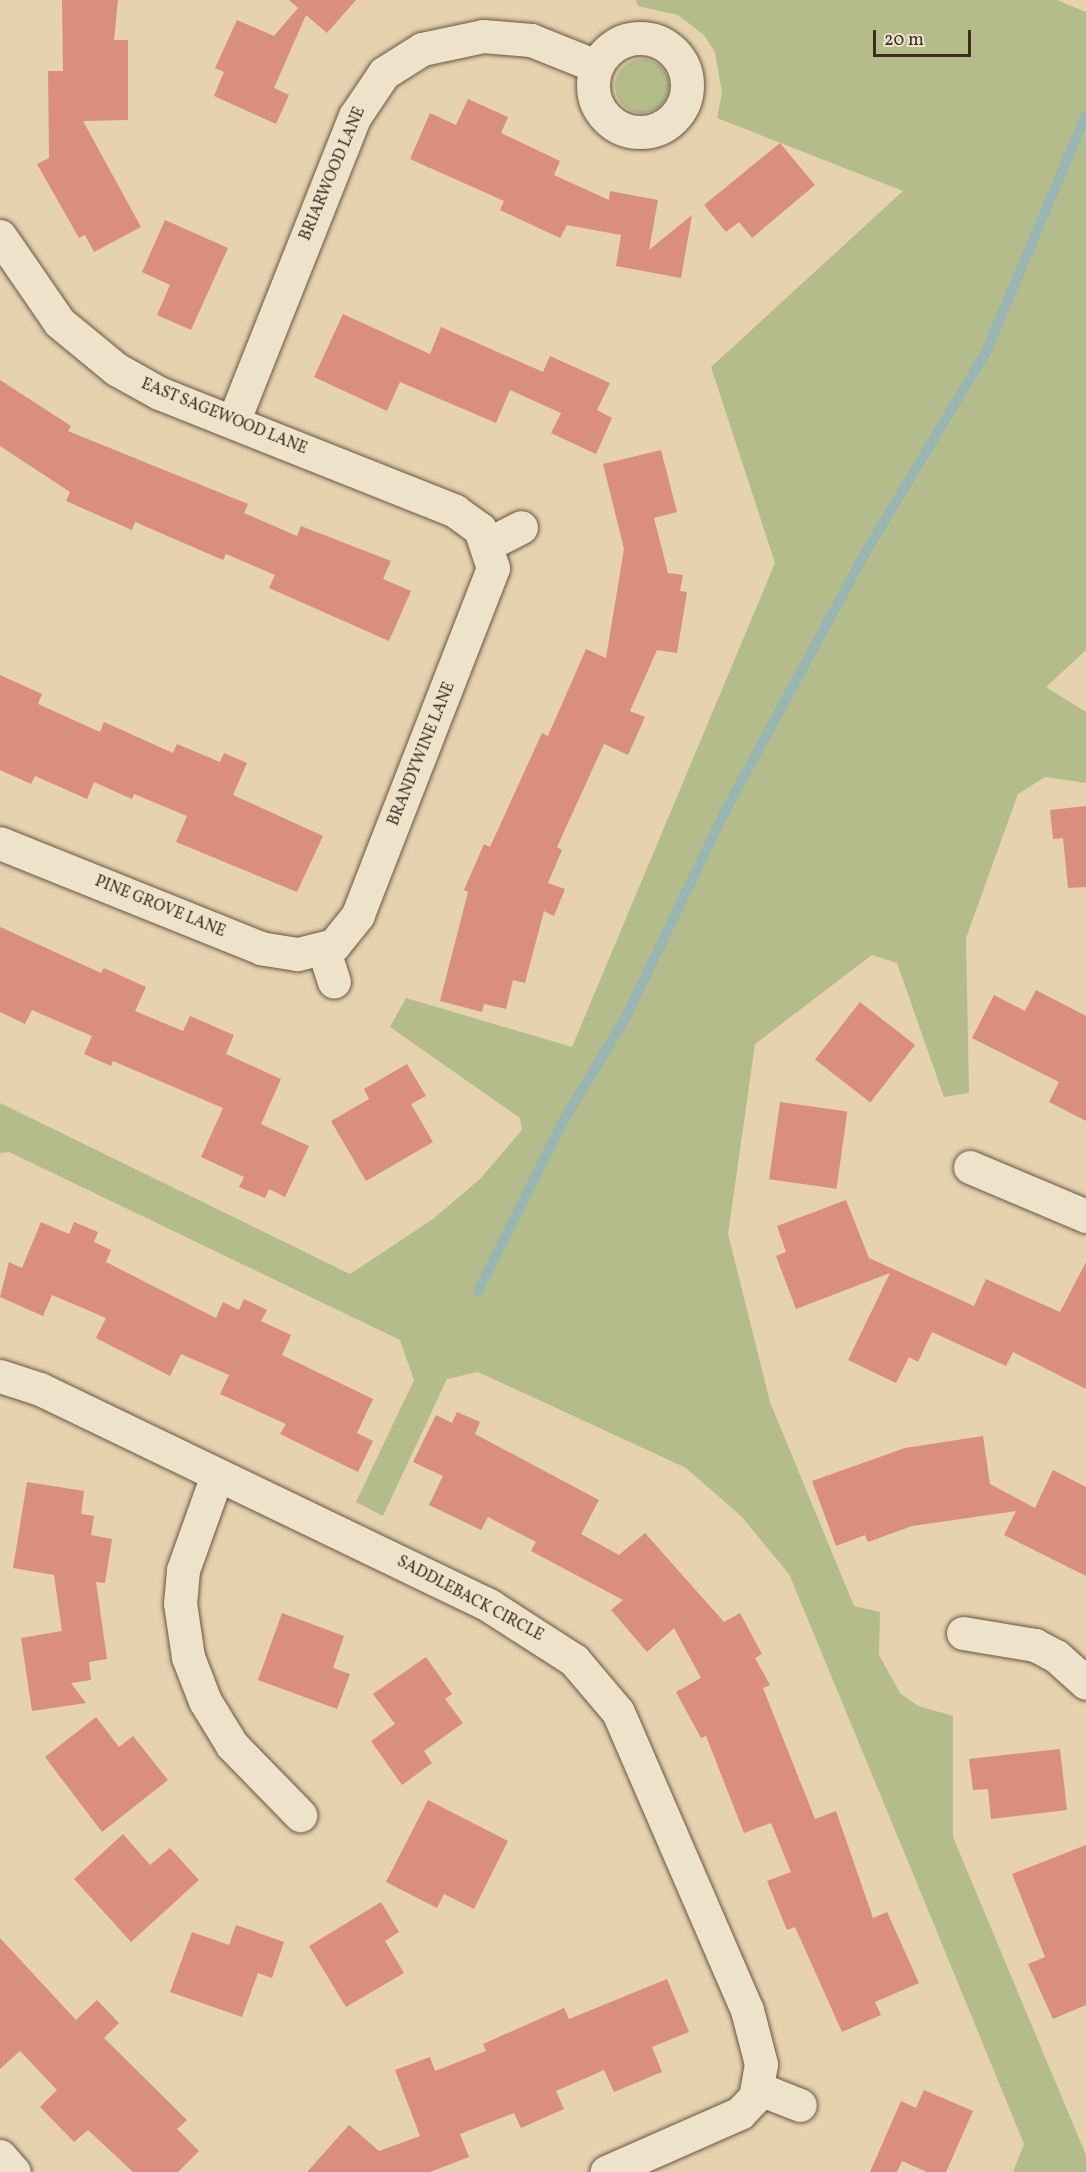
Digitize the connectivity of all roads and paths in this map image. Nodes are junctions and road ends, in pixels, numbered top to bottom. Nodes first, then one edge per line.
1 (596, 66) dead end
2 (0, 236) edge
3 (233, 422) junction
4 (521, 528) dead end
5 (488, 544) junction
6 (0, 843) edge
7 (324, 951) junction
8 (334, 981) dead end
9 (970, 1167) dead end
10 (1086, 1216) edge
11 (0, 1376) edge
12 (217, 1475) junction
13 (963, 1633) dead end
14 (1086, 1683) edge
15 (300, 1815) dead end
16 (758, 2088) junction
17 (800, 2104) dead end
18 (0, 2156) edge
19 (14, 2172) edge
20 (606, 2172) edge

1 - 3 street, BRIARWOOD LANE
2 - 3 street, EAST SAGEWOOD LANE
3 - 5 street, EAST SAGEWOOD LANE
4 - 5 street
5 - 7 street, BRANDYWINE LANE
6 - 7 street, PINE GROVE LANE
7 - 8 street
9 - 10 street
11 - 12 street, SADDLEBACK CIRCLE
12 - 15 street
12 - 16 street, SADDLEBACK CIRCLE
13 - 14 street
16 - 17 street
16 - 20 street
18 - 19 street

